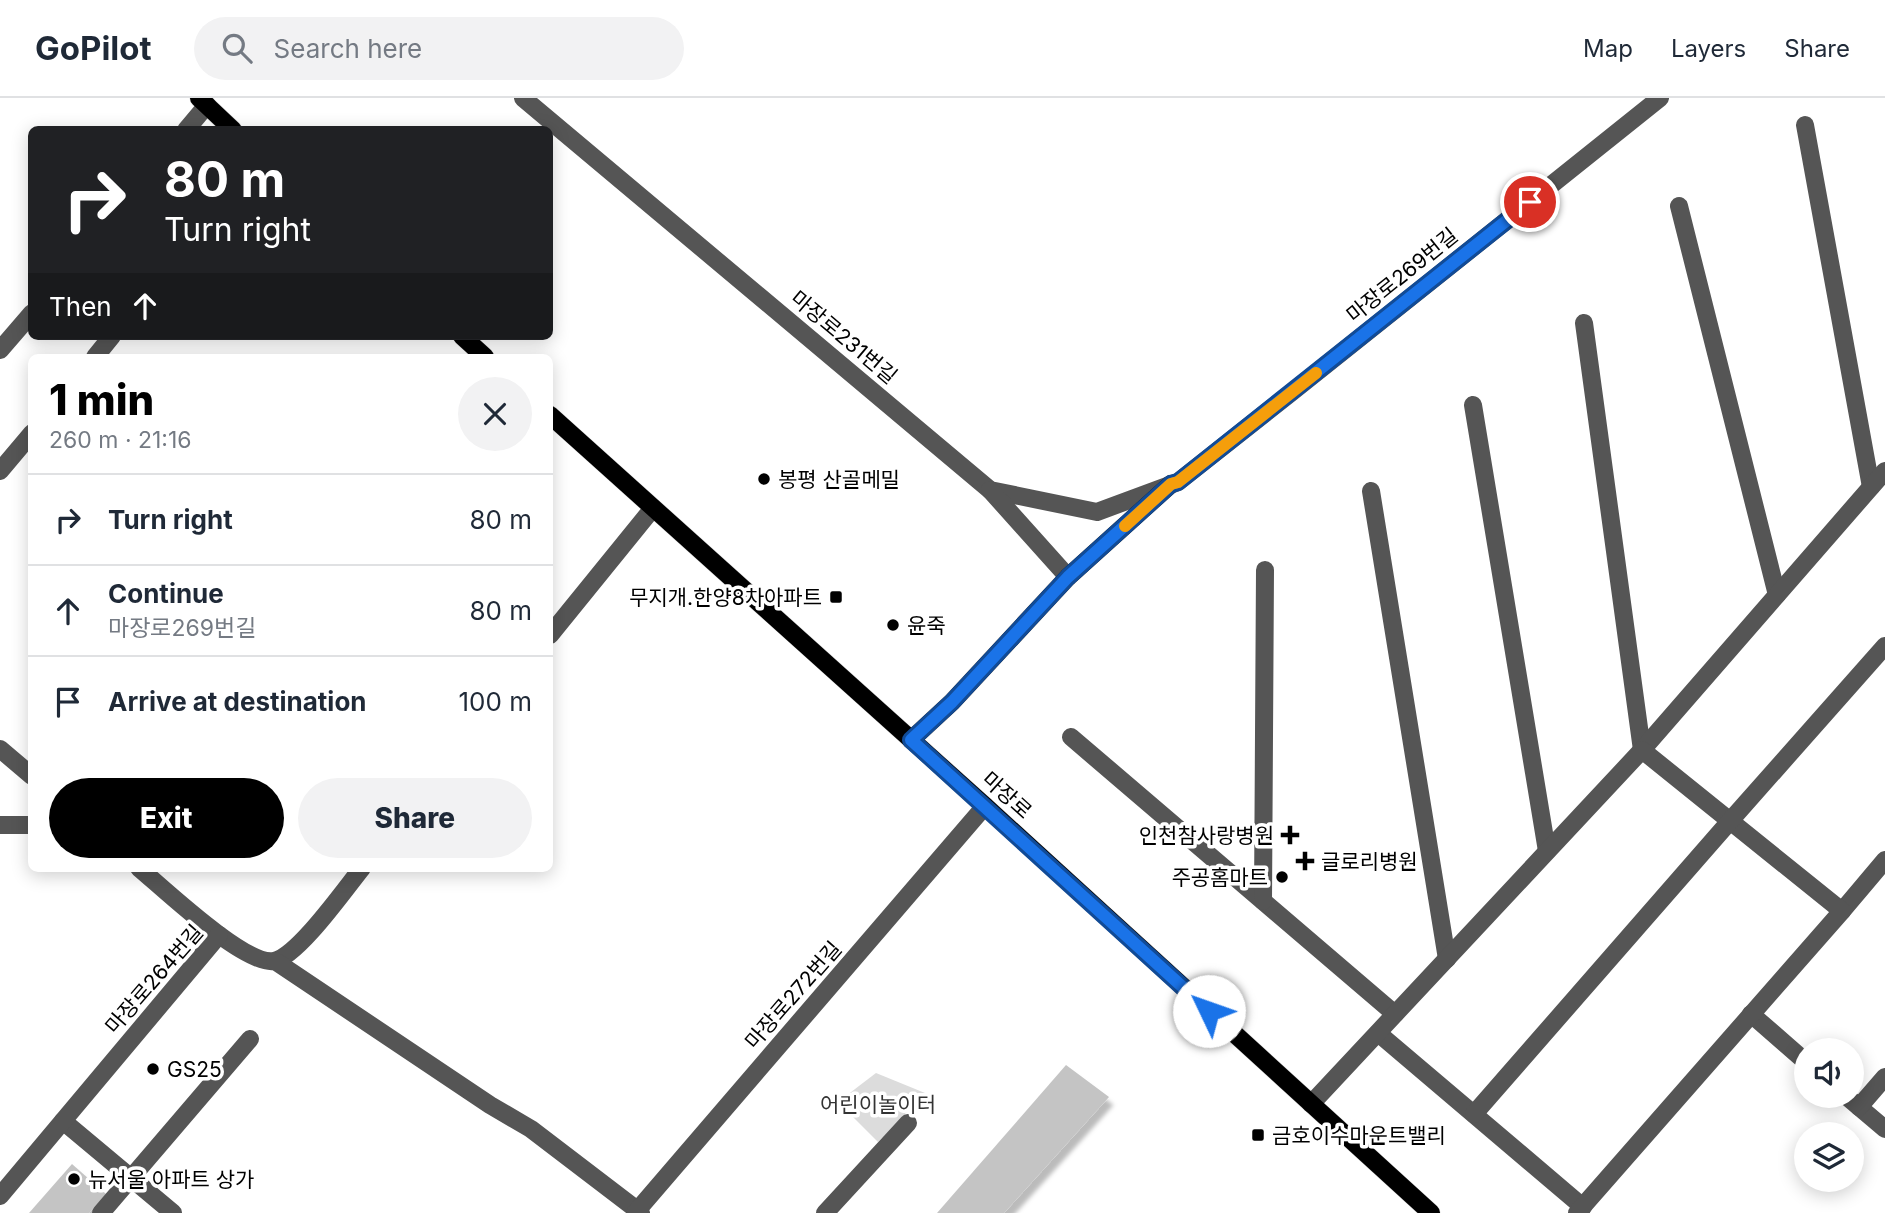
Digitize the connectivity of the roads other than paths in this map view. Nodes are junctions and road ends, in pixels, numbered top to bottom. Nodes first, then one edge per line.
1 (523, 98) edge
2 (1660, 98) edge
3 (203, 102) edge
4 (1805, 125) dead end
5 (188, 126) edge
6 (229, 126) edge
7 (1679, 206) dead end
8 (28, 318) edge
9 (1584, 323) dead end
10 (109, 340) edge
11 (466, 340) edge
12 (0, 350) edge
13 (97, 354) edge
14 (482, 354) edge
15 (1473, 405) dead end
16 (553, 418) edge
17 (28, 438) edge
18 (0, 471) edge
19 (1885, 471) edge
20 (1171, 484) junction
21 (1871, 487) junction
22 (990, 490) junction
23 (1370, 491) dead end
24 (653, 508) junction
25 (1265, 570) dead end
26 (1068, 577) junction
27 (1777, 595) junction
28 (553, 631) edge
29 (1885, 646) edge
30 (1071, 737) dead end
31 (911, 740) junction
32 (0, 748) edge
33 (1642, 750) junction
34 (28, 772) edge
35 (985, 806) junction
36 (1730, 821) junction
37 (0, 825) edge
38 (28, 825) edge
39 (1547, 851) junction
40 (1885, 860) edge
41 (144, 872) edge
42 (359, 872) edge
43 (1262, 901) junction
44 (1842, 911) junction
45 (219, 935) junction
46 (1447, 959) junction
47 (275, 961) junction
48 (1395, 1014) junction
49 (1751, 1014) junction
50 (1378, 1033) junction
51 (250, 1039) dead end
52 (1794, 1052) edge
53 (1885, 1077) edge
54 (1864, 1092) edge
55 (1311, 1104) junction
56 (1860, 1108) edge
57 (1474, 1114) junction
58 (62, 1121) junction
59 (908, 1123) dead end
60 (1885, 1129) edge
61 (131, 1178) junction
62 (0, 1196) edge
63 (1580, 1210) edge
64 (638, 1212) edge
65 (101, 1213) edge
66 (173, 1213) edge
67 (825, 1213) edge
68 (1431, 1213) edge

1 - 22 street, 마장로231번길
2 - 20 street, 마장로269번길
3 - 5 street
3 - 6 main road
4 - 21 street
7 - 27 street
8 - 12 street
9 - 33 street
10 - 13 street
11 - 14 main road
15 - 39 street
16 - 24 main road, 마장로
17 - 18 street
19 - 21 street
20 - 22 street, 마장로231번길
20 - 26 main road
21 - 27 street
22 - 26 street
23 - 46 street
24 - 28 street
24 - 31 main road, 마장로
25 - 43 street
26 - 31 main road
27 - 33 street
29 - 36 street
30 - 43 street
31 - 35 main road, 마장로
32 - 34 street
33 - 36 street
33 - 39 street
35 - 55 main road, 마장로
35 - 64 street, 마장로272번길
36 - 44 street
36 - 57 street
37 - 38 street
39 - 46 street
40 - 44 street
41 - 45 street
42 - 47 street
43 - 48 street
44 - 49 street
45 - 47 street, 마장로264번길
45 - 58 street, 마장로264번길
46 - 48 street
47 - 64 street, 마장로264번길
48 - 50 street
49 - 52 street
49 - 63 street
50 - 55 street
50 - 57 street
51 - 61 street
53 - 54 street
55 - 68 main road, 마장로
56 - 60 street
57 - 63 street
58 - 61 street
58 - 62 street, 마장로264번길
59 - 67 street
61 - 65 street
61 - 66 street

